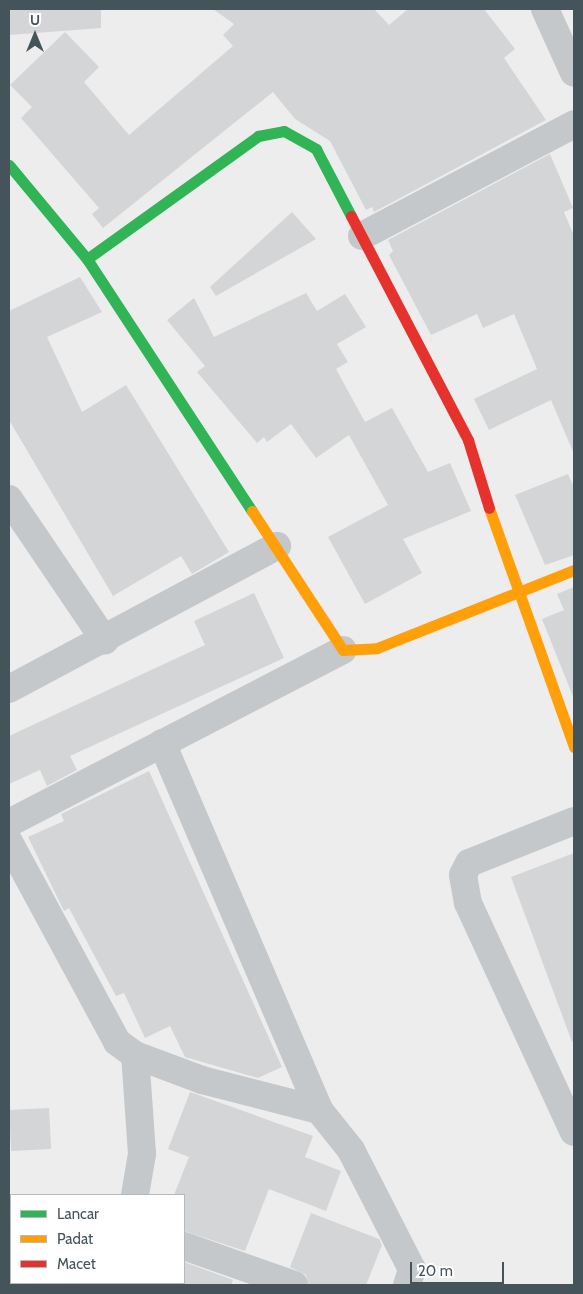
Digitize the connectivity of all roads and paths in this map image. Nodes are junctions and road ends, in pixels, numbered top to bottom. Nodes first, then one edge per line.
1 (545, 9) edge
2 (574, 73) edge
3 (574, 124) edge
4 (9, 165) edge
5 (362, 236) junction
6 (87, 259) junction
7 (9, 499) edge
8 (277, 546) junction
9 (574, 570) edge
10 (515, 591) junction
11 (105, 641) junction
12 (343, 650) junction
13 (9, 689) edge
14 (162, 743) junction
15 (574, 746) edge
16 (574, 821) edge
17 (9, 823) edge
18 (9, 842) edge
19 (135, 1055) junction
20 (319, 1110) junction
21 (574, 1132) edge
22 (135, 1194) edge
23 (185, 1246) edge
24 (294, 1285) edge
25 (406, 1285) edge

1 - 2 street
3 - 5 street
4 - 6 street
5 - 6 street
5 - 10 street
6 - 8 street
7 - 11 street
8 - 11 street
8 - 12 street
9 - 10 street
10 - 12 street
10 - 15 street
11 - 13 street
12 - 14 street
14 - 17 street
14 - 20 street
16 - 21 street
18 - 19 street
19 - 20 street
19 - 22 street
20 - 25 street
23 - 24 street

